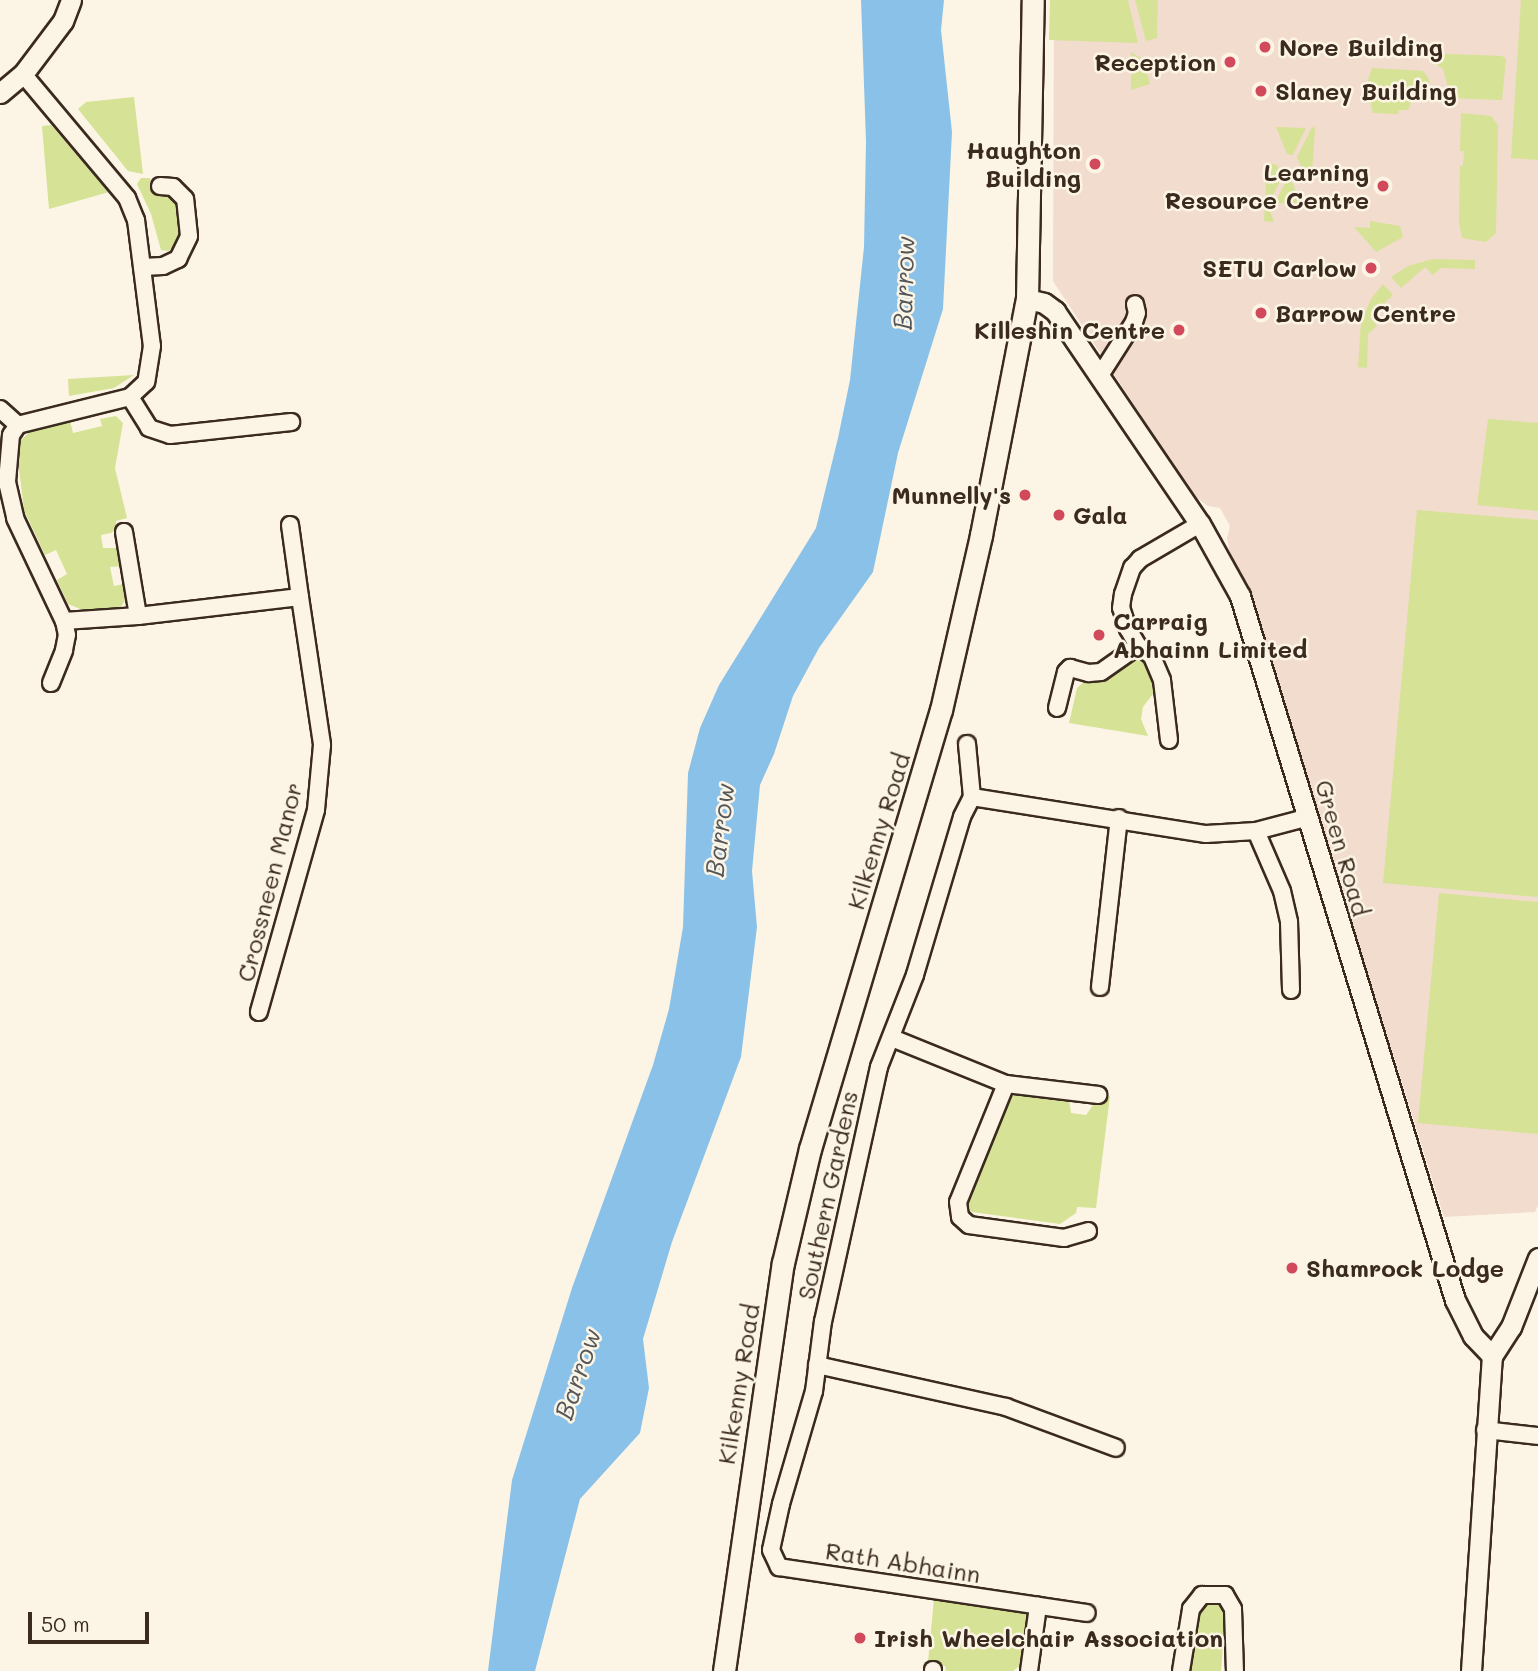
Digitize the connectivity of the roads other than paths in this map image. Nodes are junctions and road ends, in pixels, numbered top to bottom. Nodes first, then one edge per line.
1 (71, 0) edge
2 (1033, 0) edge
3 (23, 74) junction
4 (0, 93) edge
5 (160, 186) dead end
6 (142, 267) junction
7 (1027, 299) junction
8 (1135, 304) dead end
9 (1099, 377) junction
10 (130, 397) junction
11 (0, 409) edge
12 (291, 422) dead end
13 (18, 425) junction
14 (8, 521) edge
15 (1200, 524) junction
16 (290, 525) dead end
17 (124, 532) dead end
18 (300, 597) junction
19 (138, 616) junction
20 (64, 621) junction
21 (1138, 646) junction
22 (51, 683) dead end
23 (1058, 708) dead end
24 (1169, 740) dead end
25 (967, 744) dead end
26 (972, 797) junction
27 (1308, 817) junction
28 (1119, 818) junction
29 (1256, 831) junction
30 (1100, 987) dead end
31 (1291, 990) dead end
32 (259, 1012) dead end
33 (892, 1038) junction
34 (1006, 1084) junction
35 (1098, 1095) dead end
36 (1088, 1231) dead end
37 (1538, 1258) edge
38 (1492, 1356) junction
39 (817, 1365) junction
40 (1485, 1430) junction
41 (1538, 1436) edge
42 (1116, 1448) dead end
43 (771, 1550) joint
44 (1038, 1606) junction
45 (1087, 1613) dead end
46 (724, 1671) edge
47 (1029, 1671) edge
48 (1181, 1671) edge
49 (1235, 1671) edge
50 (1471, 1671) edge

1 - 3 street
2 - 7 main road, Kilkenny Road
3 - 4 street
3 - 6 street
5 - 6 street
6 - 10 street
7 - 9 street, Green Road
7 - 46 main road, Kilkenny Road
8 - 9 street
9 - 15 street, Green Road
10 - 12 street
10 - 13 street
11 - 13 street
13 - 14 street
14 - 20 street
15 - 21 street
15 - 27 street, Green Road
16 - 18 street, Crossneen Manor
17 - 19 street
18 - 19 street
18 - 32 street, Crossneen Manor
19 - 20 street
20 - 22 street
21 - 23 street
21 - 24 street
25 - 26 street, Southern Gardens
26 - 28 street
26 - 33 street, Southern Gardens
27 - 29 street
27 - 38 street, Green Road
28 - 29 street
28 - 30 street
29 - 31 street
33 - 34 street
33 - 39 street, Southern Gardens
34 - 35 street
34 - 36 street
37 - 38 street
38 - 40 street
39 - 42 street
39 - 43 street, Southern Gardens
40 - 41 street
40 - 50 street
43 - 44 street, Rath Abhainn
44 - 45 street, Rath Abhainn
44 - 47 street
48 - 49 street

